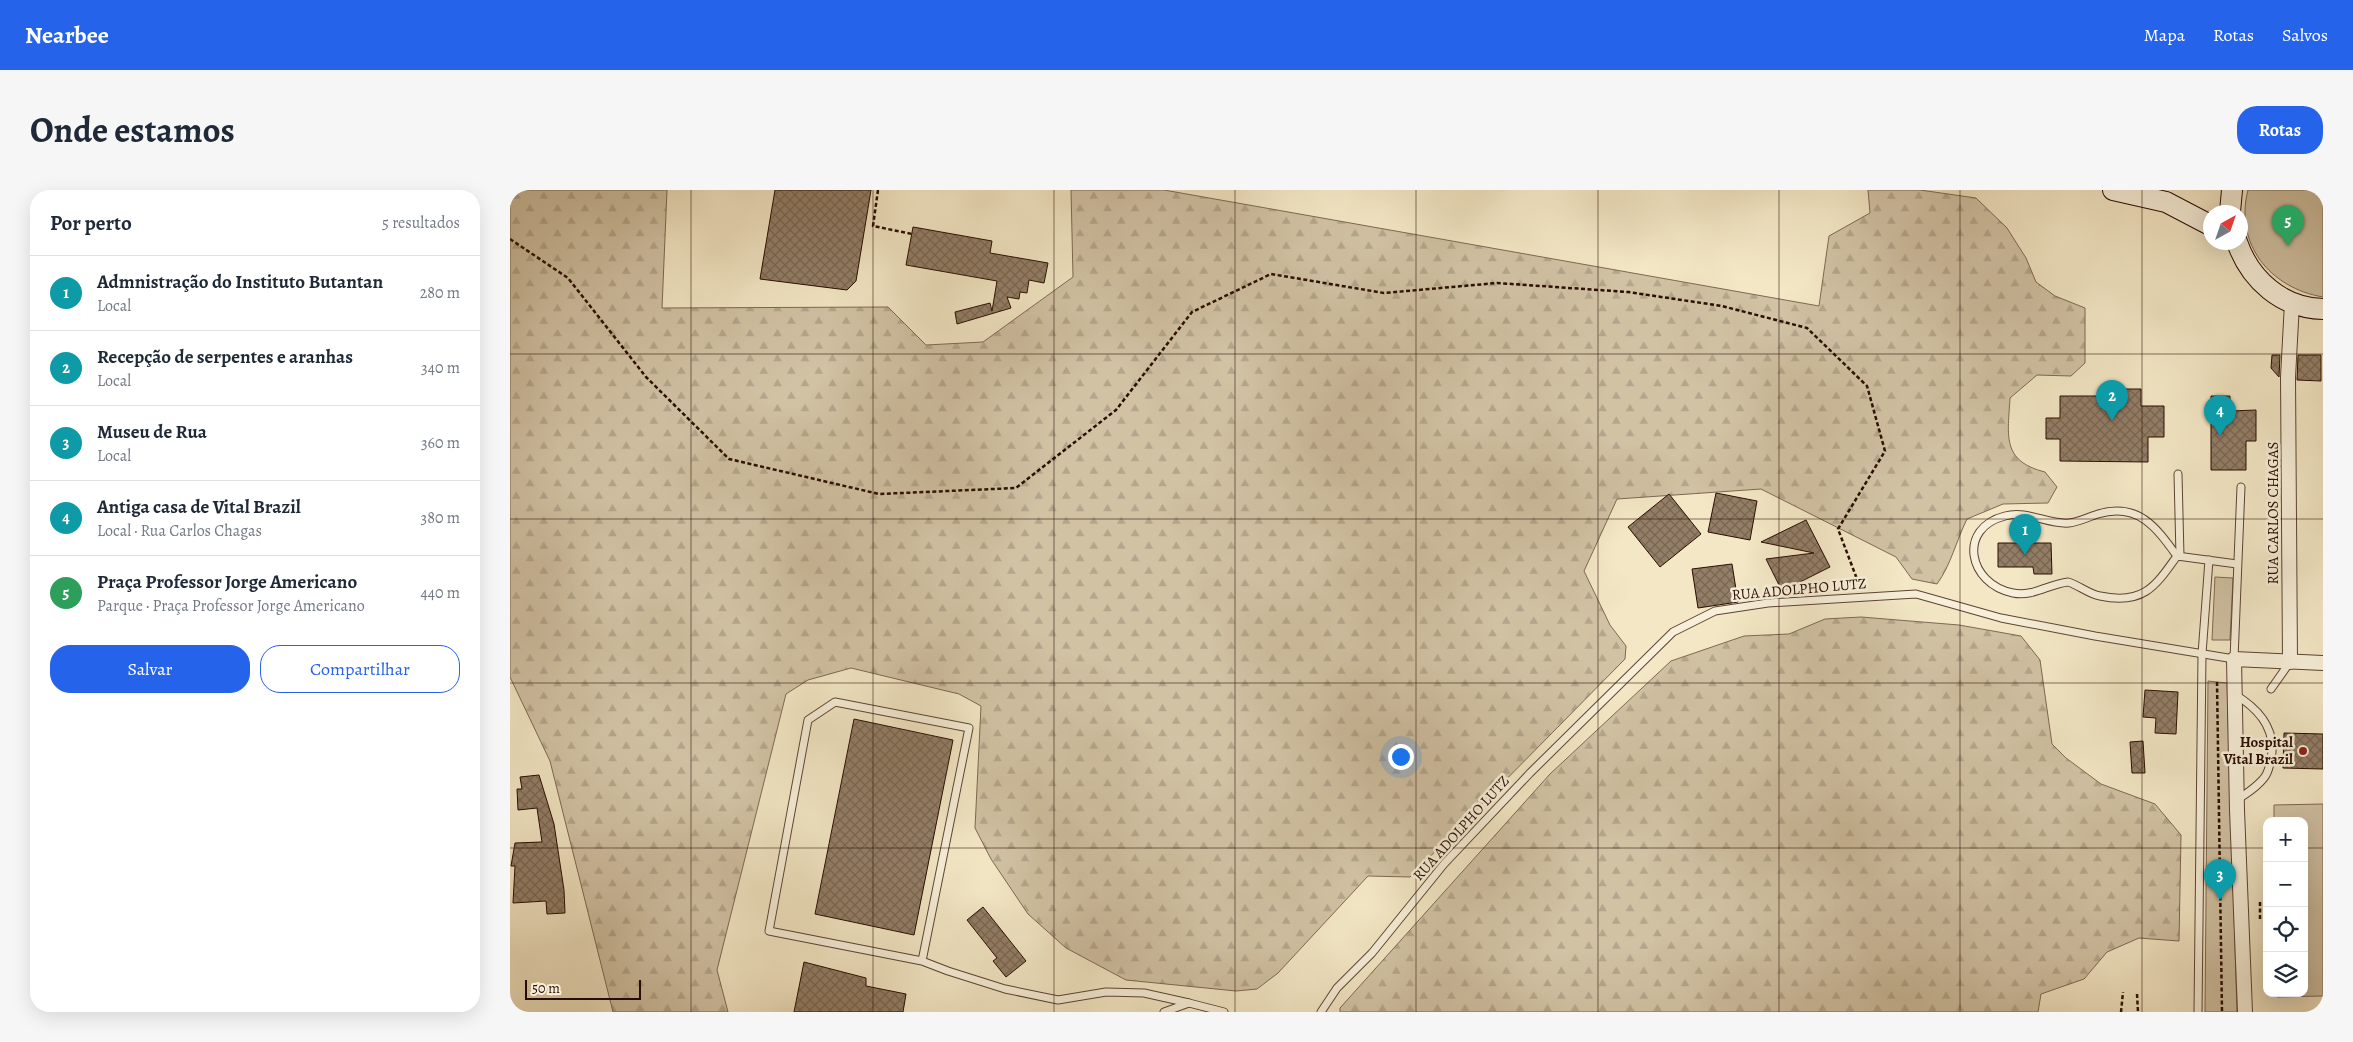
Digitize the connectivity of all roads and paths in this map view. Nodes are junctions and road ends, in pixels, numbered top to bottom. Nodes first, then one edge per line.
1 (878, 190) edge
2 (2113, 190) edge
3 (2232, 190) edge
4 (2231, 205) edge
5 (2203, 221) edge
6 (912, 234) dead end
7 (510, 239) edge
8 (2238, 250) edge
9 (2292, 303) junction
10 (2323, 309) edge
11 (2178, 474) dead end
12 (2241, 487) dead end
13 (2179, 556) junction
14 (2209, 560) junction
15 (2236, 564) junction
16 (1863, 596) junction
17 (2202, 654) junction
18 (2234, 659) junction
19 (2290, 662) junction
20 (2323, 664) edge
21 (2217, 682) dead end
22 (2271, 689) dead end
23 (2234, 694) junction
24 (2237, 800) junction
25 (2260, 902) dead end
26 (2260, 919) dead end
27 (922, 961) junction
28 (2123, 992) dead end
29 (2137, 994) dead end
30 (1189, 1003) junction
31 (1164, 1012) edge
32 (1224, 1012) edge
33 (1321, 1012) edge
34 (2121, 1012) edge
35 (2138, 1012) edge
36 (2198, 1012) edge
37 (2222, 1012) edge
38 (2245, 1012) edge

1 - 6 path
2 - 5 main road
3 - 4 main road
7 - 16 path
8 - 9 main road
9 - 10 main road
9 - 19 street, RUA CARLOS CHAGAS
11 - 13 lane
12 - 15 lane
13 - 13 lane
13 - 14 lane
14 - 15 lane
14 - 17 lane
15 - 18 lane
16 - 17 lane, RUA ADOLPHO LUTZ
16 - 33 lane, RUA ADOLPHO LUTZ
17 - 18 lane, RUA ADOLPHO LUTZ
17 - 36 lane
18 - 19 street
18 - 23 street
19 - 20 street
19 - 22 lane
21 - 37 path
23 - 24 street
23 - 24 lane
24 - 38 street
25 - 26 path
27 - 27 lane
27 - 30 lane
28 - 34 path
29 - 35 path
30 - 31 lane
30 - 32 lane

